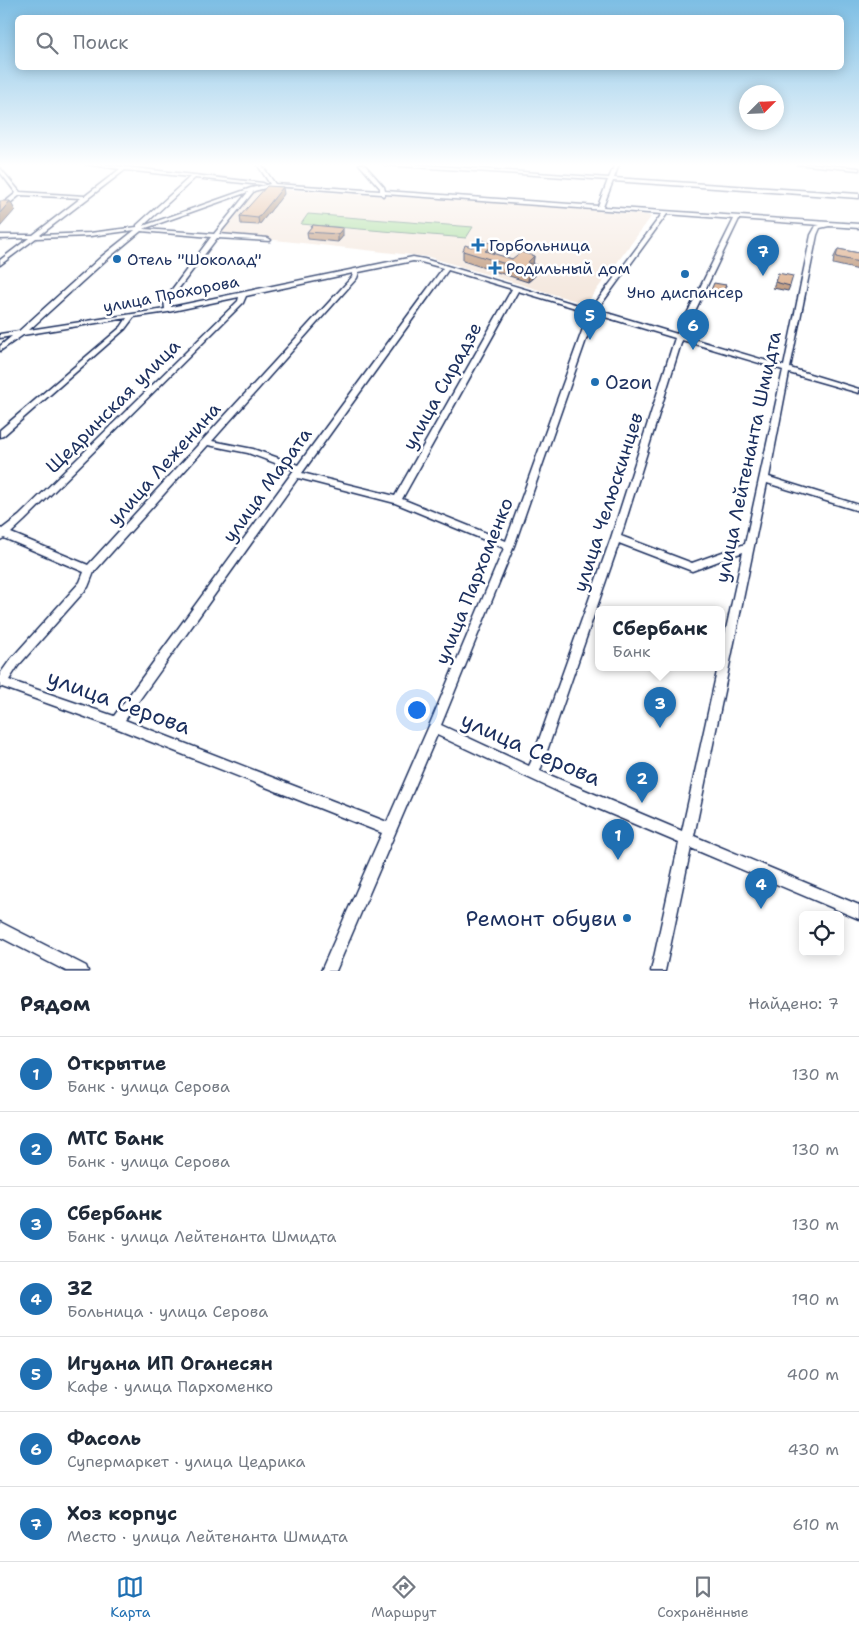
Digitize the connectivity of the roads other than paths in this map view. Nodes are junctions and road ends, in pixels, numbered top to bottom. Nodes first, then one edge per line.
1 (69, 209) edge
2 (159, 209) edge
3 (196, 209) edge
4 (237, 209) edge
5 (617, 209) edge
6 (665, 213) junction
7 (737, 218) junction
8 (830, 224) junction
9 (859, 226) edge
10 (139, 229) junction
11 (105, 234) junction
12 (36, 236) junction
13 (215, 236) junction
14 (0, 237) edge
15 (268, 240) dead end
16 (121, 244) junction
17 (0, 263) edge
18 (446, 268) junction
19 (356, 271) junction
20 (516, 288) junction
21 (243, 294) junction
22 (168, 310) junction
23 (593, 311) junction
24 (132, 316) junction
25 (40, 317) junction
26 (55, 328) junction
27 (23, 332) junction
28 (0, 336) edge
29 (679, 336) junction
30 (0, 349) edge
31 (787, 368) junction
32 (859, 391) edge
33 (0, 434) edge
34 (206, 442) junction
35 (297, 471) junction
36 (764, 479) junction
37 (397, 500) junction
38 (859, 508) edge
39 (1, 534) edge
40 (616, 538) junction
41 (509, 546) junction
42 (750, 546) junction
43 (90, 570) junction
44 (725, 660) edge
45 (723, 671) edge
46 (0, 682) edge
47 (116, 722) junction
48 (434, 728) junction
49 (531, 773) junction
50 (389, 829) junction
51 (686, 839) junction
52 (859, 912) edge
53 (0, 929) edge
54 (81, 971) edge
55 (328, 971) edge
56 (658, 971) edge

1 - 12 street
2 - 10 street
3 - 10 street
4 - 13 street
5 - 6 street
6 - 7 street
6 - 23 street, улица Пархоменко
7 - 8 street
7 - 29 street, улица Челюскинцев
8 - 9 street
8 - 31 street, улица Лейтенанта Шмидта
10 - 11 street
10 - 13 street
10 - 16 street
11 - 12 street
11 - 16 street
12 - 14 street
12 - 17 street
13 - 15 street
13 - 22 street
16 - 25 street
18 - 19 street, улица Прохорова
18 - 20 street, улица Прохорова
18 - 35 street, улица Марата
19 - 21 street, улица Прохорова
19 - 34 street, улица Леженина
20 - 23 street, улица Прохорова
20 - 37 street, улица Сирадзе
21 - 22 street, улица Прохорова
21 - 39 street, Щедринская улица
22 - 24 street, улица Прохорова
23 - 29 street, улица Прохорова
23 - 41 street, улица Пархоменко
24 - 26 street, улица Прохорова
24 - 33 street
25 - 26 street
25 - 27 street
26 - 27 street, улица Прохорова
27 - 28 street, улица Прохорова
27 - 30 street
29 - 31 street, улица Прохорова
29 - 40 street, улица Челюскинцев
31 - 32 street, улица Прохорова
31 - 36 street, улица Лейтенанта Шмидта
34 - 35 street
34 - 43 street, улица Леженина
35 - 37 street
35 - 47 street, улица Марата
36 - 38 street
36 - 42 street, улица Лейтенанта Шмидта
37 - 41 street
39 - 43 street
40 - 42 street
40 - 49 street, улица Челюскинцев
41 - 48 street, улица Пархоменко
42 - 44 street, улица Лейтенанта Шмидта
43 - 46 street, улица Леженина
45 - 51 street, улица Лейтенанта Шмидта
46 - 47 street, улица Серова
47 - 50 street, улица Серова
48 - 49 street, улица Серова
48 - 50 street, улица Пархоменко
49 - 51 street, улица Серова
50 - 55 street, улица Пархоменко
51 - 52 street, улица Серова
51 - 56 street, улица Лейтенанта Шмидта
53 - 54 street

